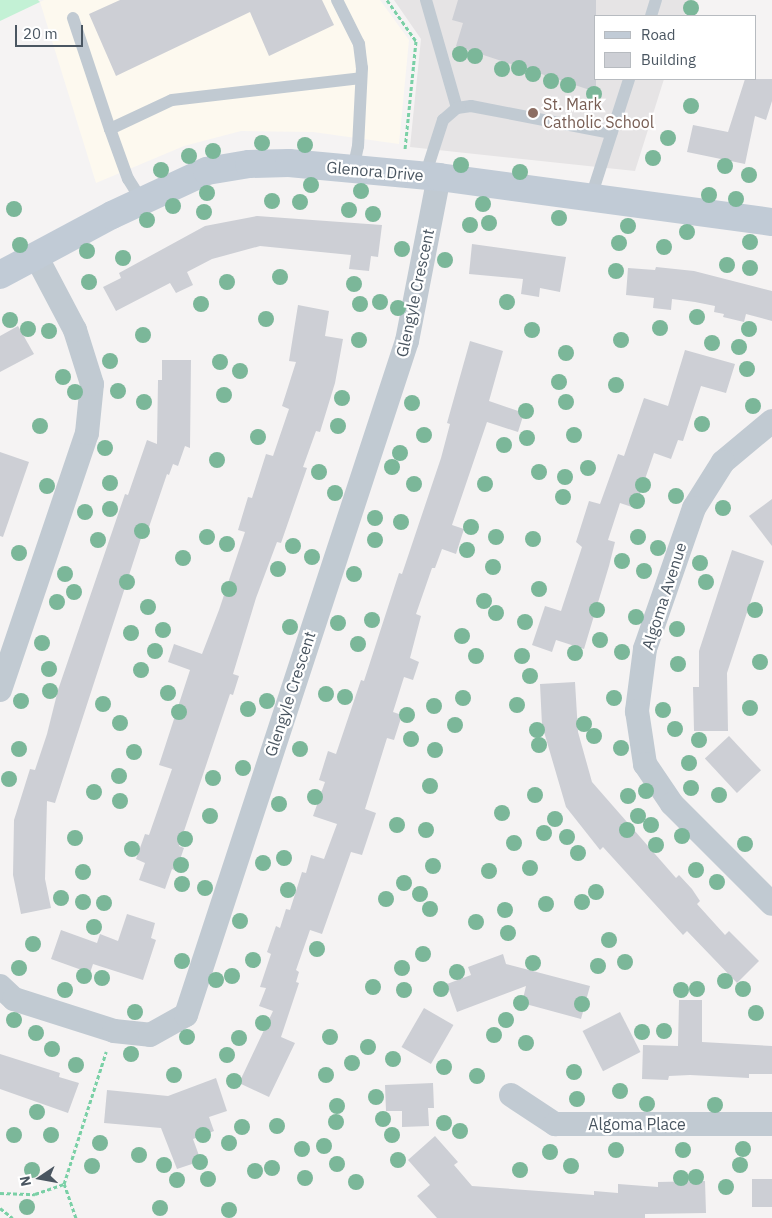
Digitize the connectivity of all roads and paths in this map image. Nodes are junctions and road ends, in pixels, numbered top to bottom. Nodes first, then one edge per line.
1 (337, 0) edge
2 (388, 0) edge
3 (426, 0) edge
4 (656, 0) edge
5 (651, 15) edge
6 (73, 18) dead end
7 (361, 78) junction
8 (629, 80) edge
9 (457, 108) junction
10 (110, 129) junction
11 (610, 134) junction
12 (404, 153) dead end
13 (353, 169) junction
14 (432, 177) junction
15 (591, 197) junction
16 (142, 201) junction
17 (772, 222) edge
18 (37, 258) junction
19 (0, 275) edge
20 (772, 421) edge
21 (0, 690) edge
22 (772, 904) edge
23 (0, 986) edge
24 (109, 1045) dead end
25 (511, 1095) dead end
26 (772, 1124) edge
27 (64, 1184) junction
28 (0, 1193) edge
29 (0, 1208) edge
30 (13, 1218) edge
31 (76, 1218) edge

1 - 7 lane
2 - 12 path
3 - 9 lane
4 - 5 lane
6 - 10 lane
7 - 10 lane
7 - 13 lane
8 - 11 lane
9 - 11 lane
9 - 14 lane
10 - 16 lane
11 - 15 lane
13 - 14 street, Glenora Drive
13 - 16 street, Glenora Drive
14 - 15 street, Glenora Drive
14 - 23 street, Glengyle Crescent
15 - 17 street, Glenora Drive
16 - 18 street, Glenora Drive
18 - 19 street, Glenora Drive
18 - 21 street
20 - 22 street, Algoma Avenue
24 - 27 path
25 - 26 street, Algoma Place
27 - 28 path
27 - 31 path
29 - 30 path

